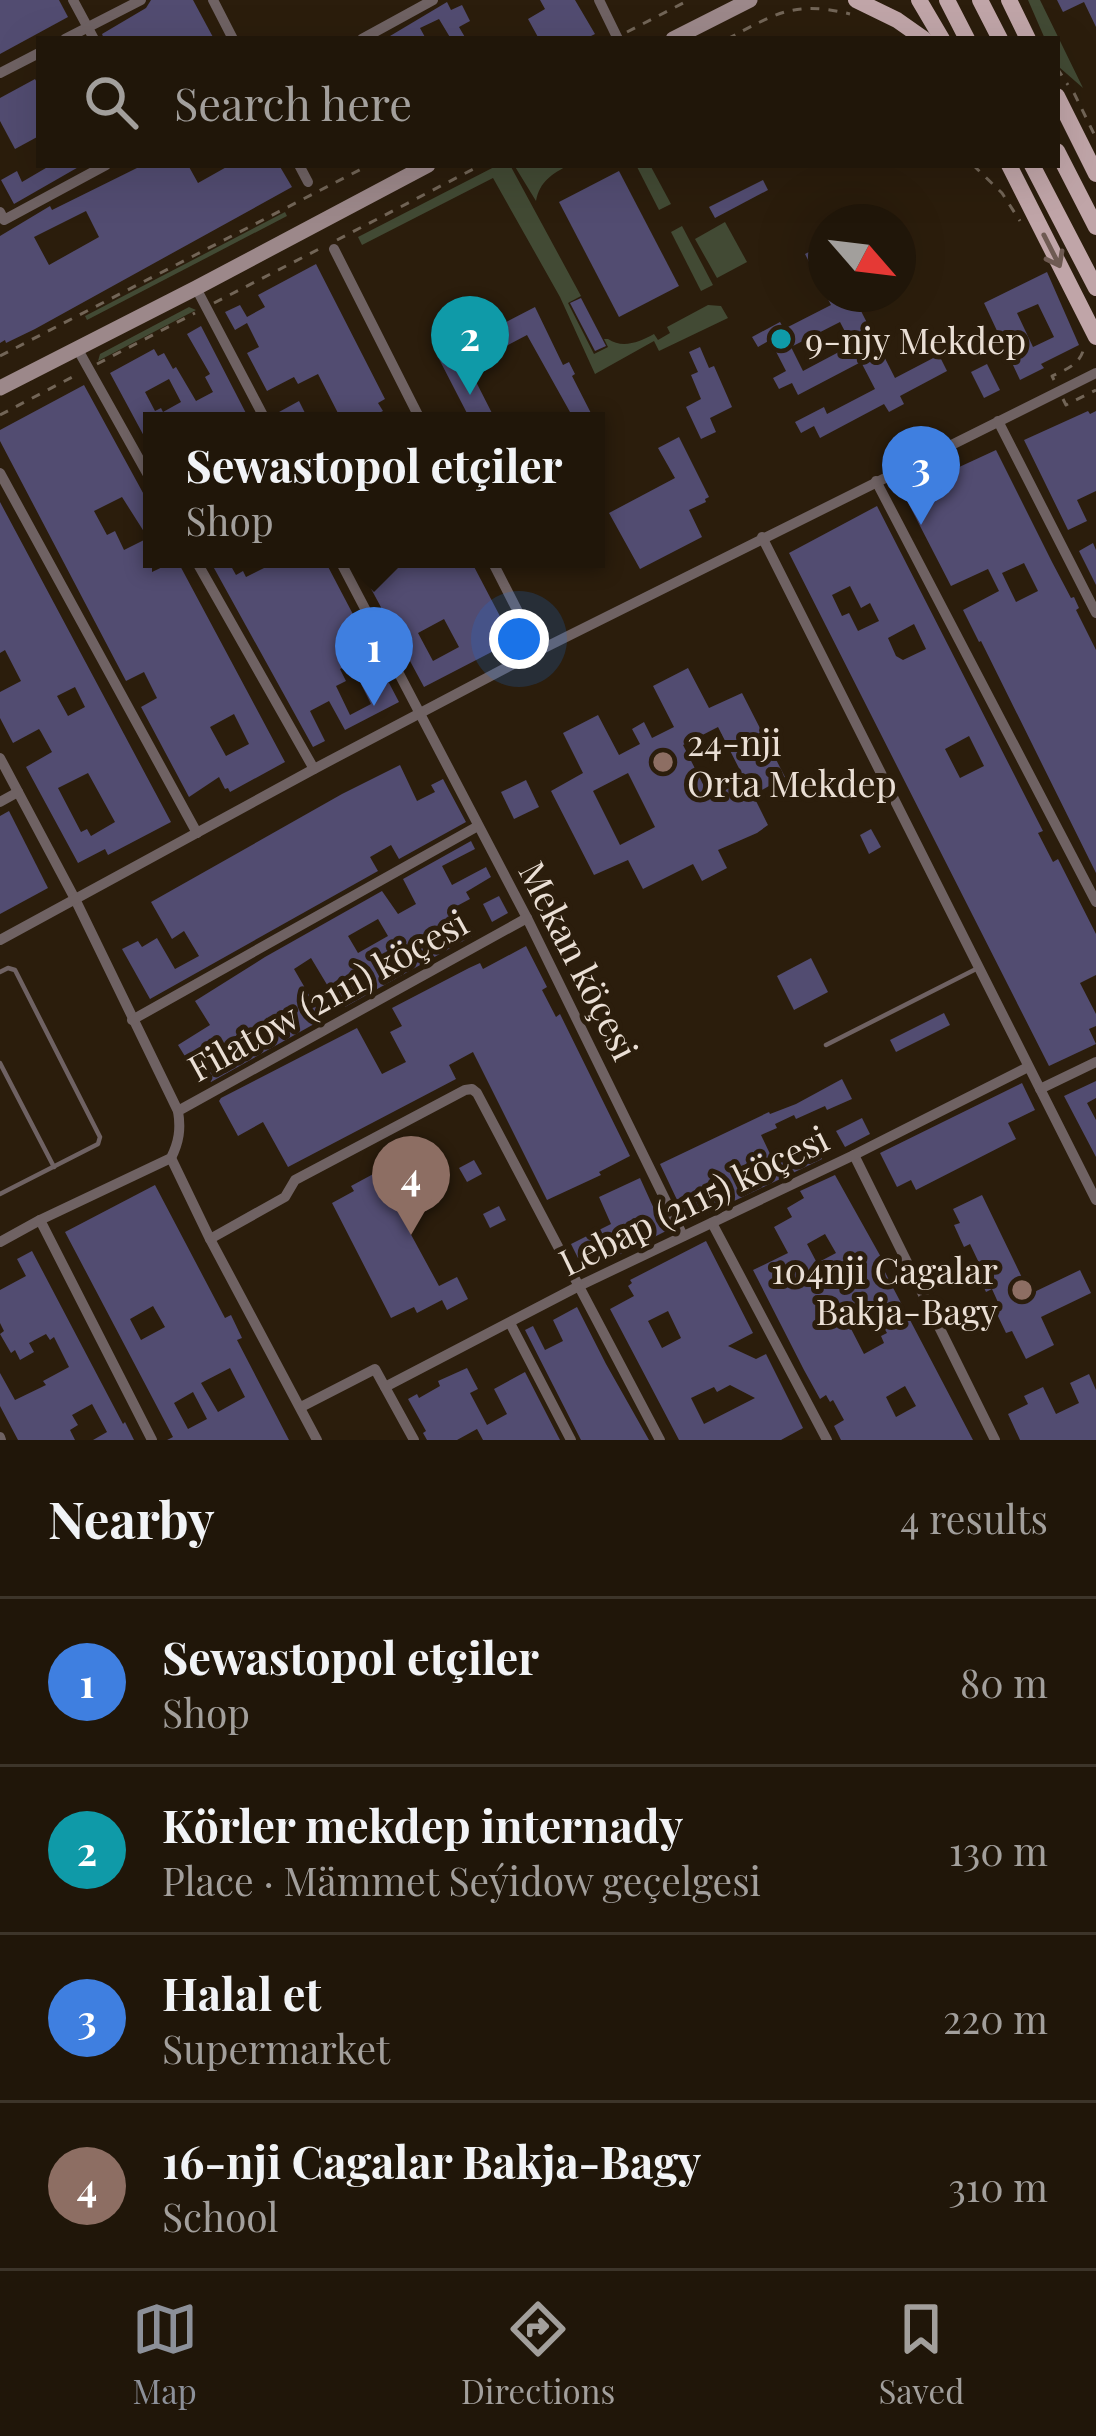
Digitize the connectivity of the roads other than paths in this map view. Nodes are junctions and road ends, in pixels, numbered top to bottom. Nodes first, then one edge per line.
1 (73, 0) edge
2 (141, 0) edge
3 (213, 0) edge
4 (433, 0) edge
5 (599, 0) edge
6 (750, 0) edge
7 (919, 0) edge
8 (947, 0) edge
9 (980, 0) edge
10 (1010, 1) edge
11 (717, 8) edge
12 (858, 9) edge
13 (91, 33) edge
14 (231, 36) edge
15 (367, 36) edge
16 (617, 36) edge
17 (677, 36) edge
18 (920, 36) edge
19 (940, 36) edge
20 (965, 36) edge
21 (998, 36) edge
22 (1027, 36) edge
23 (36, 55) edge
24 (0, 73) edge
25 (1060, 102) edge
26 (1060, 157) edge
27 (100, 168) edge
28 (301, 168) edge
29 (422, 168) edge
30 (1011, 168) edge
31 (1034, 168) edge
32 (1096, 174) edge
33 (308, 182) dead end
34 (0, 212) edge
35 (1096, 227) edge
36 (334, 249) dead end
37 (1085, 268) junction
38 (196, 288) junction
39 (1096, 288) edge
40 (1088, 309) edge
41 (1089, 337) edge
42 (77, 348) junction
43 (1096, 373) edge
44 (0, 388) edge
45 (261, 412) edge
46 (417, 412) edge
47 (998, 421) junction
48 (143, 466) edge
49 (0, 473) edge
50 (877, 481) junction
51 (762, 537) junction
52 (200, 568) edge
53 (343, 568) edge
54 (496, 568) edge
55 (1096, 613) edge
56 (538, 651) junction
57 (419, 713) junction
58 (0, 758) edge
59 (314, 769) junction
60 (18, 792) junction
61 (0, 802) edge
62 (478, 826) junction
63 (197, 833) junction
64 (74, 899) junction
65 (1096, 902) edge
66 (527, 918) junction
67 (0, 940) edge
68 (978, 968) junction
69 (0, 972) edge
70 (132, 1020) junction
71 (826, 1046) dead end
72 (1096, 1062) edge
73 (0, 1063) edge
74 (1028, 1067) junction
75 (1040, 1089) junction
76 (178, 1111) junction
77 (854, 1155) junction
78 (171, 1158) junction
79 (54, 1167) junction
80 (0, 1194) edge
81 (1096, 1199) edge
82 (40, 1220) junction
83 (712, 1223) junction
84 (683, 1236) junction
85 (210, 1239) junction
86 (0, 1242) edge
87 (579, 1286) junction
88 (510, 1323) junction
89 (386, 1387) junction
90 (301, 1407) junction
91 (152, 1440) edge
92 (317, 1440) edge
93 (413, 1440) edge
94 (571, 1440) edge
95 (660, 1440) edge
96 (827, 1440) edge
97 (995, 1440) edge

1 - 13 street
2 - 13 street
3 - 14 street
4 - 15 street
5 - 16 street
6 - 11 street
7 - 19 main road
8 - 20 main road
9 - 21 main road
10 - 22 main road
11 - 17 street
12 - 18 main road
23 - 24 street
25 - 32 main road
26 - 35 main road
27 - 34 street
28 - 33 street
29 - 38 street
30 -> 40 main road
31 - 37 main road
36 - 46 street
37 - 39 main road
37 - 40 main road
38 - 42 street
38 - 45 street
40 - 41 main road
42 - 44 street
42 - 48 street
43 - 47 street
47 - 50 street
47 - 55 street
49 - 63 street
50 - 51 street
50 - 65 street
51 - 56 street
51 - 68 street
52 - 59 street
53 - 57 street, Mekan köçesi
54 - 56 street
56 - 57 street
57 - 59 street
57 - 62 street, Mekan köçesi
58 - 60 street
59 - 63 street
60 - 61 street
60 - 64 street
62 - 66 street, Mekan köçesi
62 - 70 street
63 - 64 street
64 - 67 street
64 - 70 street
66 - 76 street, Filatow (2111) köçesi
66 - 84 street, Mekan köçesi
68 - 71 lane
68 - 74 street
69 - 79 lane
70 - 76 street
72 - 75 street
73 - 79 lane
74 - 75 street
74 - 77 street, Lebap (2115) köçesi
75 - 81 street
76 - 78 street, Filatow (2111) köçesi
77 - 83 street, Lebap (2115) köçesi
77 - 97 street
78 - 82 street
78 - 85 street
79 - 80 lane
82 - 86 street
82 - 91 street
83 - 84 street, Lebap (2115) köçesi
83 - 96 street
84 - 87 street, Lebap (2115) köçesi
85 - 87 street
85 - 90 street
87 - 88 street, Lebap (2115) köçesi
87 - 95 street
88 - 89 street, Lebap (2115) köçesi
88 - 94 street
89 - 90 street
89 - 93 street
90 - 92 street

